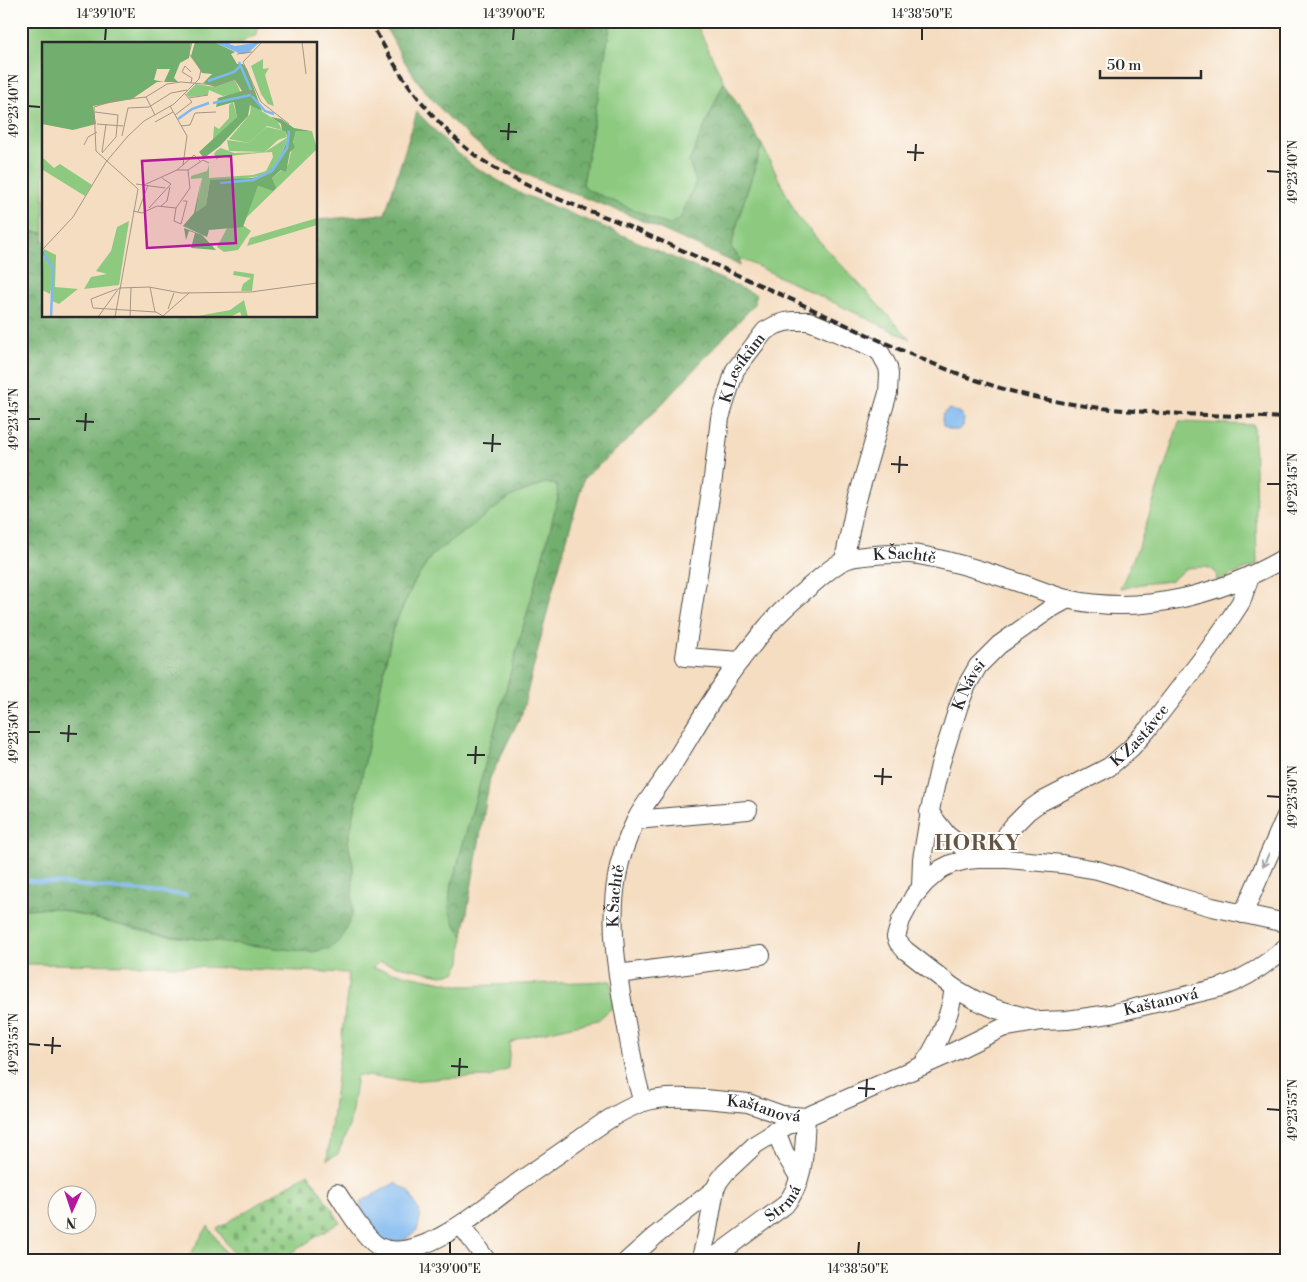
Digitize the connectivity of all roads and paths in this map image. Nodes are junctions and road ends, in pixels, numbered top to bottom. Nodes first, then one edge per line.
1 (1286, 557) edge
2 (844, 560) junction
3 (1250, 576) junction
4 (1068, 599) junction
5 (740, 661) junction
6 (748, 810) dead end
7 (930, 812) junction
8 (1286, 816) edge
9 (636, 820) junction
10 (978, 859) junction
11 (996, 859) junction
12 (921, 887) junction
13 (1243, 914) junction
14 (1286, 923) edge
15 (1286, 947) edge
16 (761, 954) dead end
17 (618, 974) junction
18 (954, 988) junction
19 (1042, 1021) junction
20 (923, 1065) junction
21 (643, 1102) junction
22 (806, 1116) junction
23 (776, 1131) junction
24 (799, 1177) junction
25 (715, 1190) junction
26 (337, 1193) dead end
27 (461, 1225) junction
28 (487, 1261) edge
29 (627, 1261) edge
30 (700, 1261) edge
31 (709, 1261) edge

1 - 3 street, K Šachtě
2 - 4 street, K Šachtě
2 - 5 street, K Šachtě
2 - 5 street, K Lesíkům
3 - 4 street, K Šachtě
3 - 11 street, K Zastávce
4 - 7 street, K Návsi
5 - 9 street, K Šachtě
6 - 9 street
7 - 10 street
7 - 12 street, K Návsi
8 -> 13 street
9 - 17 street, K Šachtě
10 - 11 street
10 - 12 street
11 - 13 street
12 - 18 street
13 - 14 street
15 - 19 street, Kaštanová
16 - 17 street
17 - 21 street, K Šachtě
18 - 19 street
18 - 20 street
19 - 20 street, Kaštanová
20 - 22 street, Kaštanová
21 - 22 street, Kaštanová
21 - 27 street, Kaštanová
22 - 23 street
22 - 24 street, Strmá
23 - 24 street
23 - 25 street
24 - 31 street, Strmá
25 - 29 street
25 - 30 street
26 - 27 street, Kaštanová
27 - 28 street

